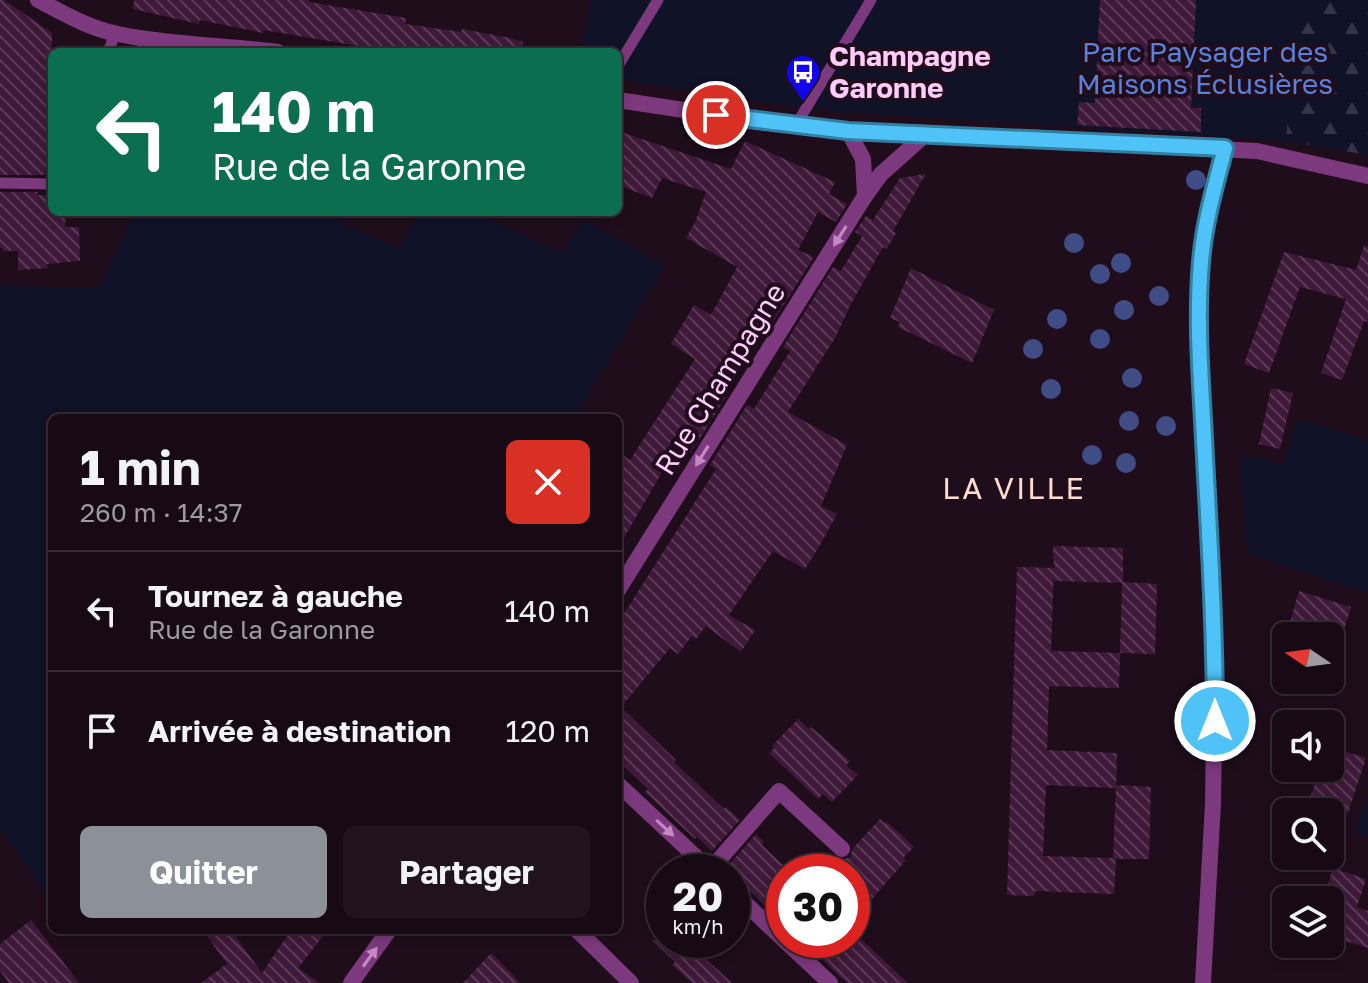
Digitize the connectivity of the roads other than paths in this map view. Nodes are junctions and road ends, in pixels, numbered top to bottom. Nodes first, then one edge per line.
1 (38, 0) edge
2 (658, 0) edge
3 (871, 0) edge
4 (115, 34) junction
5 (110, 48) edge
6 (236, 48) edge
7 (622, 59) edge
8 (622, 101) edge
9 (796, 125) junction
10 (848, 131) junction
11 (926, 134) junction
12 (1225, 148) junction
13 (1368, 176) edge
14 (0, 183) edge
15 (48, 184) edge
16 (865, 196) junction
17 (622, 584) edge
18 (622, 788) edge
19 (842, 849) dead end
20 (693, 854) edge
21 (725, 854) edge
22 (750, 908) edge
23 (386, 934) edge
24 (581, 934) edge
25 (351, 983) edge
26 (631, 983) edge
27 (830, 983) edge
28 (1203, 983) edge

1 - 4 street
2 - 7 lane
3 - 9 lane
4 - 5 lane
4 - 6 street
8 - 9 street
9 - 10 street
10 - 11 street
10 - 16 street
11 - 12 street
11 - 16 street, Rue Champagne
12 - 13 street
12 - 28 street
14 - 15 lane
16 -> 17 street, Rue Champagne
18 -> 20 street
19 - 21 street
22 - 27 street
25 -> 23 street
24 - 26 street

